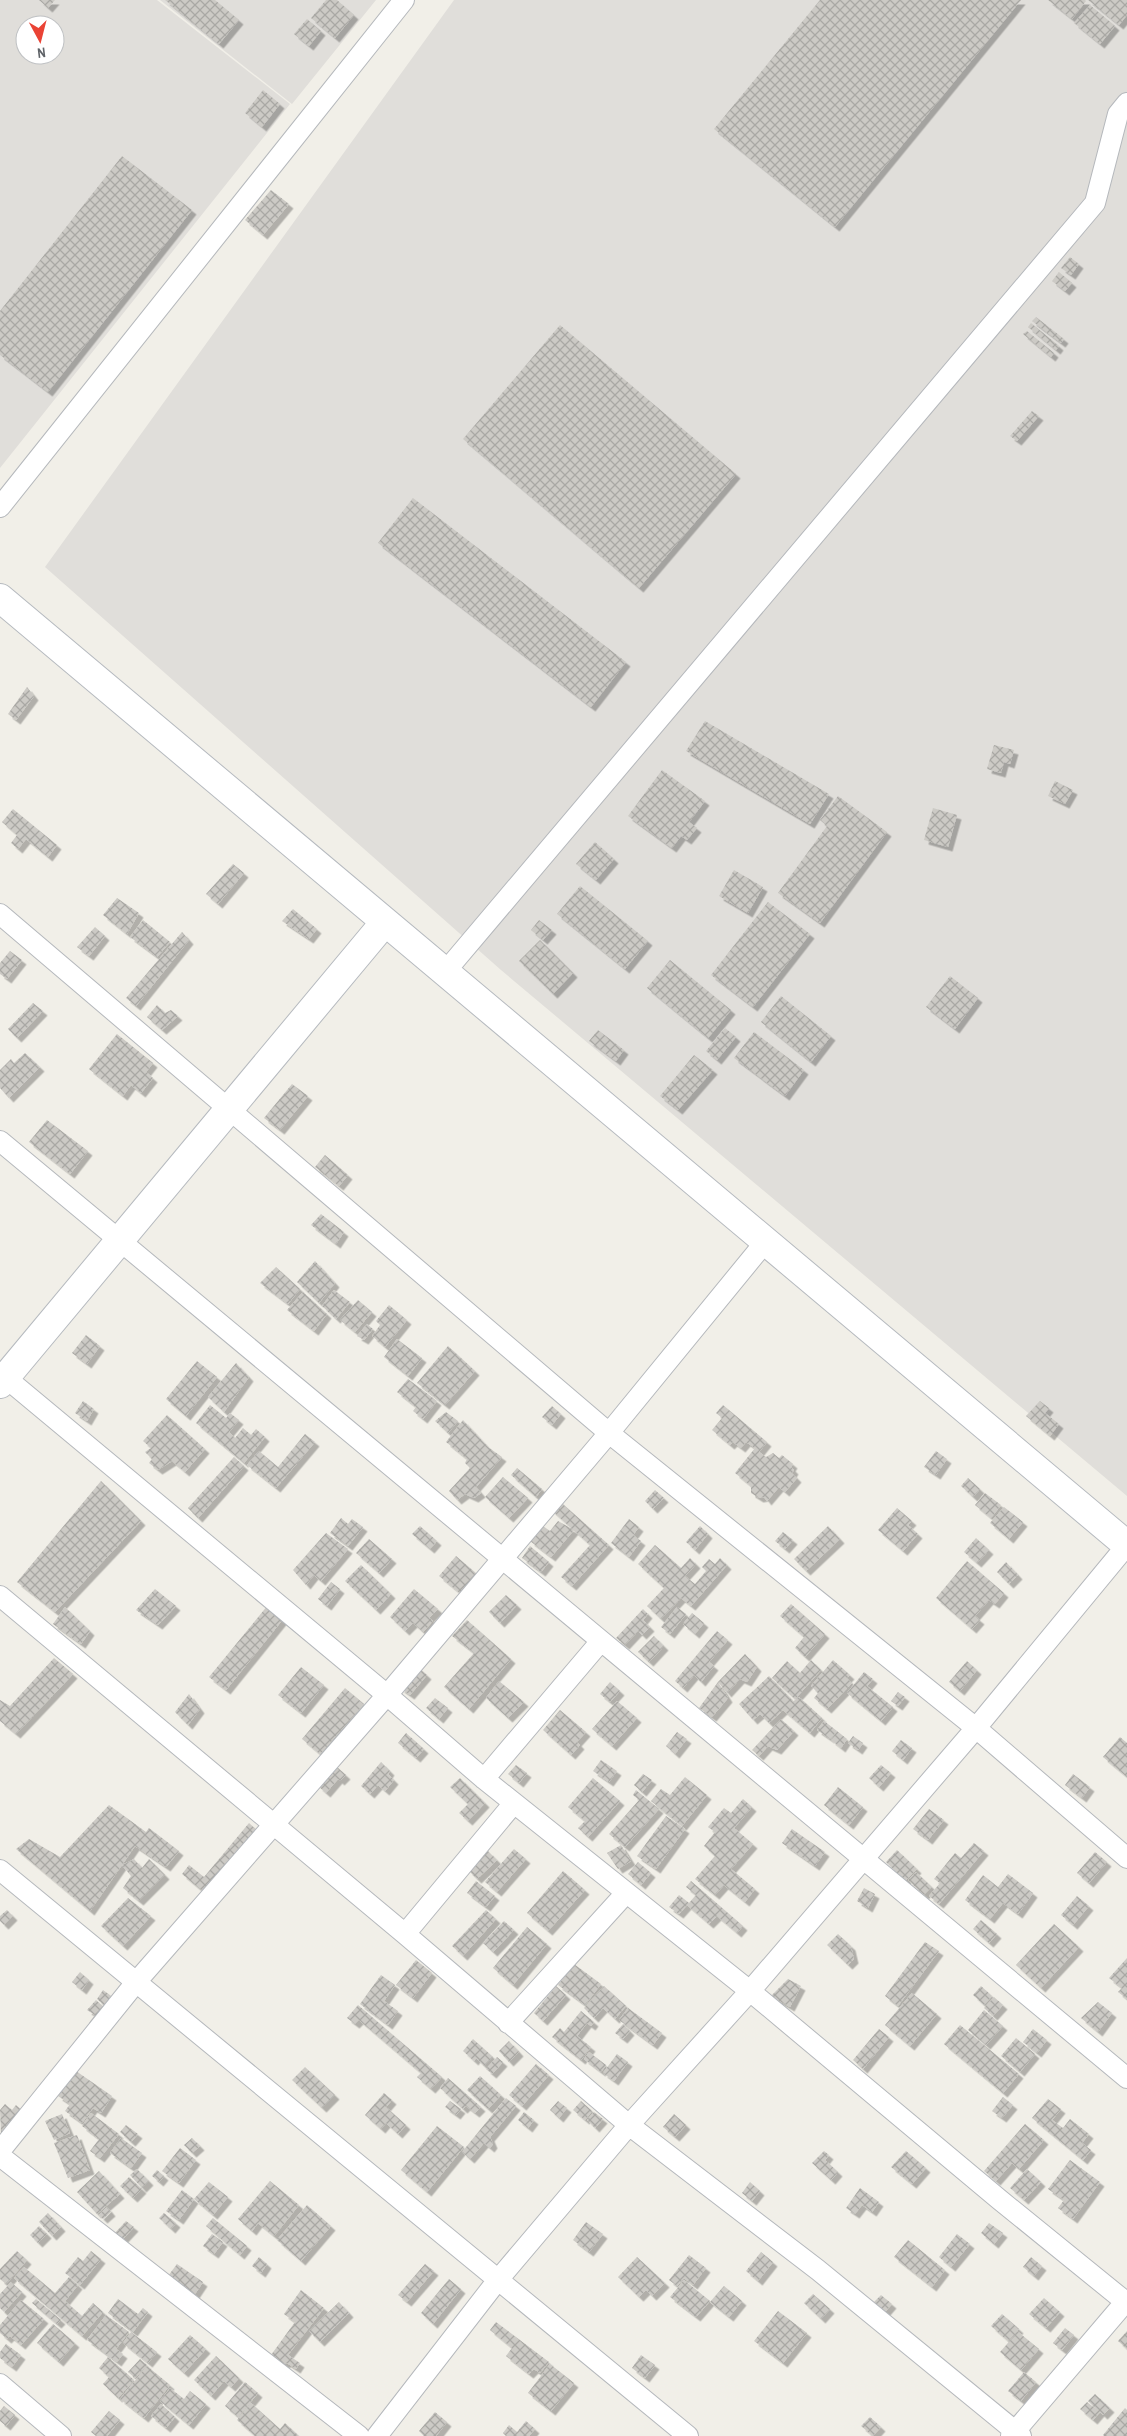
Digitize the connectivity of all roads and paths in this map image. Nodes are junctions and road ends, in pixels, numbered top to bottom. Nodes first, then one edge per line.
1 (404, 0) edge
2 (1127, 103) edge
3 (0, 507) edge
4 (0, 598) edge
5 (0, 914) edge
6 (385, 922) junction
7 (445, 972) junction
8 (228, 1110) junction
9 (0, 1141) edge
10 (766, 1241) junction
11 (119, 1242) junction
12 (2, 1378) edge
13 (609, 1433) junction
14 (1127, 1545) edge
15 (502, 1558) junction
16 (0, 1596) edge
17 (601, 1641) junction
18 (386, 1695) junction
19 (976, 1728) junction
20 (484, 1779) junction
21 (514, 1803) junction
22 (274, 1825) junction
23 (1127, 1858) edge
24 (862, 1859) junction
25 (0, 1870) edge
26 (626, 1893) junction
27 (405, 1934) junction
28 (137, 1981) junction
29 (750, 1991) junction
30 (508, 2023) junction
31 (1127, 2078) edge
32 (629, 2125) junction
33 (0, 2151) edge
34 (0, 2156) edge
35 (497, 2280) junction
36 (1127, 2302) edge
37 (0, 2384) edge
38 (1016, 2434) edge
39 (61, 2436) edge
40 (359, 2436) edge
41 (377, 2436) edge
42 (688, 2436) edge

1 - 3 street
2 - 7 street
4 - 6 street
5 - 8 street
6 - 7 street
6 - 8 street
7 - 10 street
8 - 11 street
8 - 13 street
9 - 11 street
10 - 13 street
10 - 14 street
11 - 12 street
11 - 15 street
12 - 18 street
13 - 15 street
13 - 19 street
14 - 19 street
15 - 17 street
15 - 18 street
16 - 22 street
17 - 20 street
17 - 24 street
18 - 20 street
18 - 22 street
19 - 23 street
19 - 24 street
20 - 21 street
21 - 26 street
21 - 27 street
22 - 27 street
22 - 28 street
24 - 29 street
24 - 31 street
25 - 28 street
26 - 29 street
26 - 30 street
27 - 30 street
28 - 33 street
28 - 35 street
29 - 32 street
29 - 36 street
30 - 32 street
32 - 35 street
32 - 38 street
34 - 40 street
35 - 41 street
35 - 42 street
36 - 38 street
37 - 39 street

